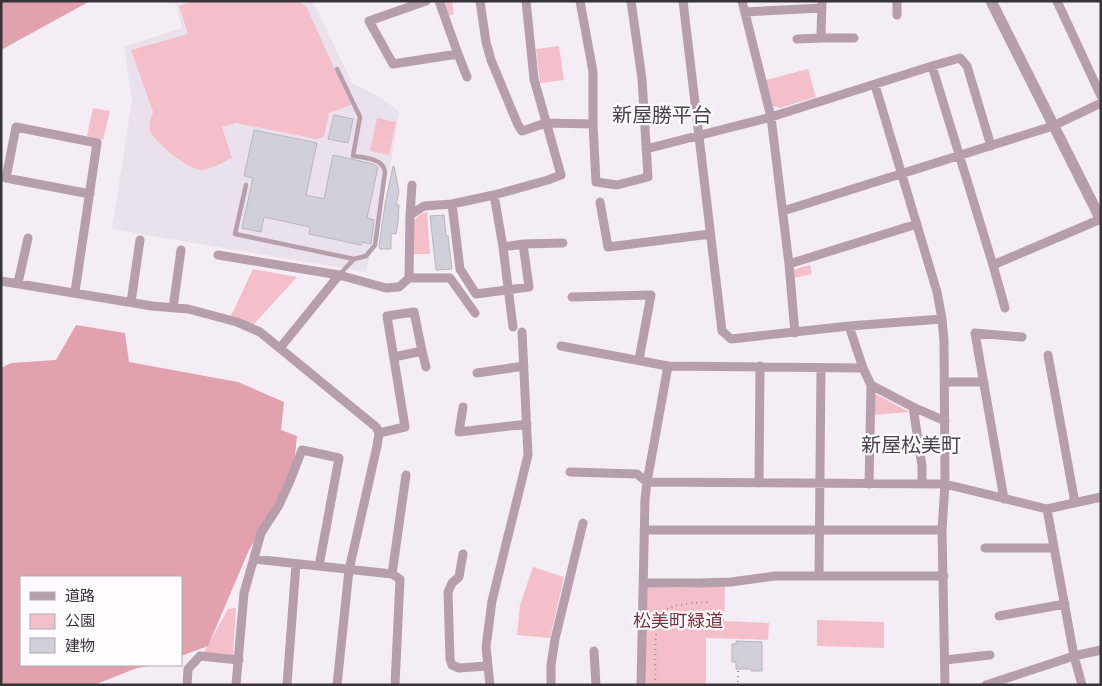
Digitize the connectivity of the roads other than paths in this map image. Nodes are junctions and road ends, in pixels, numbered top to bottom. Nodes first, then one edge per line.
1 (426, 1) edge
2 (438, 1) edge
3 (480, 1) edge
4 (526, 1) edge
5 (580, 1) edge
6 (631, 1) edge
7 (683, 1) edge
8 (742, 1) edge
9 (897, 1) edge
10 (991, 1) edge
11 (1057, 1) edge
12 (822, 5) edge
13 (744, 12) junction
14 (897, 15) dead end
15 (823, 38) junction
16 (854, 38) dead end
17 (797, 39) dead end
18 (458, 54) junction
19 (932, 66) junction
20 (337, 69) dead end
21 (467, 78) dead end
22 (875, 85) junction
23 (1101, 96) edge
24 (1101, 104) edge
25 (771, 117) junction
26 (546, 123) junction
27 (593, 124) junction
28 (1053, 126) junction
29 (699, 136) junction
30 (991, 146) junction
31 (646, 149) junction
32 (958, 156) junction
33 (902, 174) junction
34 (246, 185) dead end
35 (412, 185) dead end
36 (90, 194) junction
37 (494, 195) junction
38 (600, 202) dead end
39 (452, 204) junction
40 (783, 211) junction
41 (410, 215) junction
42 (1101, 219) edge
43 (917, 224) junction
44 (710, 234) junction
45 (28, 238) dead end
46 (140, 240) dead end
47 (563, 243) dead end
48 (523, 244) junction
49 (503, 247) junction
50 (181, 250) dead end
51 (218, 255) dead end
52 (354, 259) junction
53 (789, 264) junction
54 (993, 265) junction
55 (339, 275) junction
56 (409, 278) junction
57 (1, 281) edge
58 (18, 283) junction
59 (508, 290) junction
60 (75, 292) junction
61 (572, 297) dead end
62 (131, 302) junction
63 (173, 308) junction
64 (1005, 308) dead end
65 (475, 313) dead end
66 (942, 319) junction
67 (849, 326) junction
68 (513, 327) dead end
69 (522, 332) dead end
70 (795, 333) junction
71 (1022, 336) dead end
72 (561, 346) dead end
73 (280, 348) junction
74 (422, 351) junction
75 (1048, 355) dead end
76 (394, 356) junction
77 (639, 360) junction
78 (524, 366) junction
79 (668, 366) junction
80 (760, 366) junction
81 (426, 367) dead end
82 (821, 368) junction
83 (863, 368) junction
84 (477, 373) dead end
85 (944, 382) junction
86 (984, 382) junction
87 (871, 385) junction
88 (463, 407) dead end
89 (913, 407) junction
90 (945, 421) junction
91 (527, 424) junction
92 (379, 433) junction
93 (570, 472) dead end
94 (406, 475) dead end
95 (647, 482) junction
96 (759, 483) junction
97 (922, 483) junction
98 (820, 484) junction
99 (869, 484) junction
100 (945, 484) junction
101 (1101, 497) edge
102 (1004, 499) junction
103 (1076, 503) junction
104 (1047, 509) junction
105 (583, 523) dead end
106 (644, 530) junction
107 (819, 530) junction
108 (942, 530) junction
109 (985, 548) dead end
110 (1054, 548) junction
111 (463, 554) dead end
112 (254, 559) junction
113 (296, 564) junction
114 (319, 566) junction
115 (348, 570) junction
116 (392, 574) junction
117 (819, 575) junction
118 (944, 576) junction
119 (644, 583) junction
120 (1065, 604) junction
121 (999, 616) dead end
122 (1101, 650) edge
123 (594, 651) dead end
124 (990, 655) dead end
125 (1074, 656) junction
126 (239, 660) junction
127 (945, 660) junction
128 (487, 666) junction
129 (187, 685) edge
130 (236, 685) edge
131 (287, 685) edge
132 (337, 685) edge
133 (395, 685) edge
134 (490, 685) edge
135 (551, 685) edge
136 (596, 685) edge
137 (641, 685) edge
138 (945, 685) edge
139 (986, 685) edge
140 (1082, 685) edge

1 - 18 street
2 - 18 street
3 - 26 street
4 - 26 street
5 - 27 street
6 - 31 street
7 - 29 street
8 - 13 street
9 - 14 street
10 - 28 street
11 - 23 street
12 - 13 street
12 - 15 street
13 - 25 street
15 - 16 street
15 - 17 street
18 - 21 street
19 - 22 street
19 - 30 street
19 - 32 street
20 - 52 lane
22 - 25 street
22 - 33 street
24 - 28 street
25 - 29 street
25 - 40 street
26 - 27 street
26 - 37 street
27 - 31 street
28 - 30 street
28 - 42 street
29 - 31 street
29 - 44 street
30 - 32 street
32 - 33 street
32 - 54 street
33 - 40 street
33 - 43 street
34 - 52 lane
35 - 41 street
36 - 36 street
36 - 60 street
37 - 39 street
37 - 49 street
38 - 44 street
39 - 41 street
39 - 59 street
40 - 53 street
41 - 56 street
42 - 54 street
43 - 53 street
43 - 66 street
44 - 70 street
45 - 58 street
46 - 62 street
47 - 48 street
48 - 49 street
48 - 59 street
49 - 59 street
50 - 63 street
51 - 55 street
52 - 55 lane
53 - 70 street
54 - 64 street
55 - 56 street
55 - 73 street
56 - 65 street
57 - 58 street
58 - 60 street
59 - 68 street
60 - 62 street
61 - 77 street
62 - 63 street
63 - 73 street
66 - 67 street
66 - 85 street
67 - 70 street
67 - 83 street
69 - 78 street
71 - 86 street
72 - 77 street
73 - 92 street
74 - 76 street
74 - 76 street
74 - 81 street
75 - 103 street
76 - 92 street
77 - 79 street
78 - 84 street
78 - 91 street
79 - 80 street
79 - 95 street
80 - 82 street
80 - 96 street
82 - 83 street
82 - 98 street
83 - 87 street
85 - 86 street
85 - 90 street
86 - 102 street
87 - 89 street
87 - 99 street
88 - 91 street
89 - 90 street
89 - 97 street
90 - 100 street
91 - 128 street
92 - 115 street
93 - 95 street
94 - 116 street
95 - 96 street
95 - 106 street
96 - 98 street
97 - 99 street
97 - 100 street
98 - 99 street
98 - 107 street
100 - 102 street
100 - 108 street
101 - 103 street
102 - 104 street
103 - 104 street
104 - 110 street
105 - 135 street
106 - 107 street
106 - 119 street
107 - 108 street
107 - 117 street
108 - 118 street
109 - 110 street
110 - 120 street
111 - 128 street
112 - 113 street
112 - 114 street
112 - 126 street
113 - 114 street
113 - 131 street
114 - 115 street
115 - 116 street
115 - 132 street
116 - 133 street
117 - 118 street
117 - 119 street
118 - 127 street
119 - 137 street
120 - 121 street
120 - 125 street
122 - 125 street
123 - 136 street
124 - 127 street
125 - 139 street
125 - 140 street
126 - 129 street
126 - 130 street
127 - 138 street
128 - 134 street

